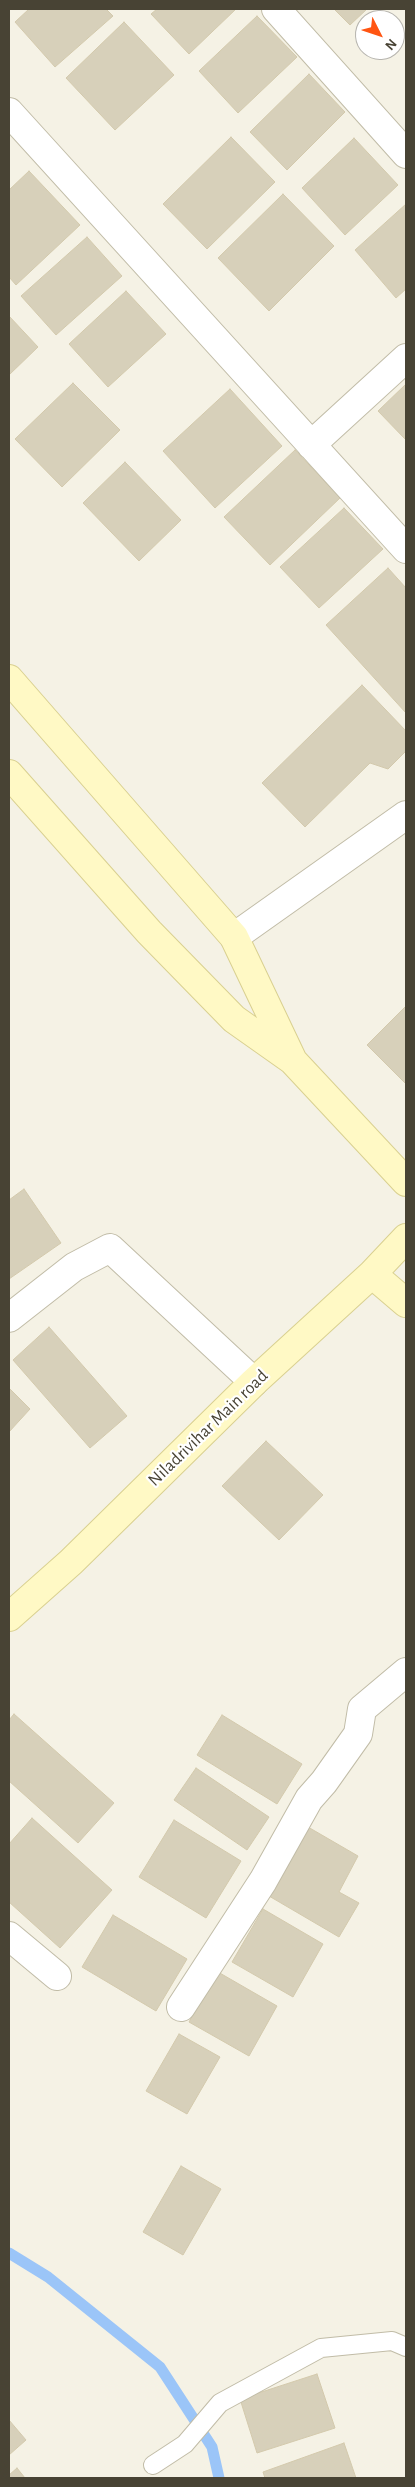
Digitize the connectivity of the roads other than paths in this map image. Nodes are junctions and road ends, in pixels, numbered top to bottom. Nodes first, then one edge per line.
1 (276, 9) edge
2 (9, 112) edge
3 (406, 154) edge
4 (406, 358) edge
5 (311, 445) junction
6 (406, 549) edge
7 (9, 679) edge
8 (9, 774) edge
9 (406, 816) edge
10 (234, 937) junction
11 (293, 1061) junction
12 (406, 1182) edge
13 (406, 1238) edge
14 (372, 1274) junction
15 (406, 1303) edge
16 (9, 1318) edge
17 (254, 1382) junction
18 (9, 1617) edge
19 (406, 1672) edge
20 (9, 1936) edge
21 (57, 1976) dead end
22 (182, 2007) dead end
23 (406, 2347) edge
24 (152, 2465) dead end

1 - 3 street
2 - 5 street
4 - 5 street
5 - 6 street
7 - 10 street
8 - 11 street
9 - 10 street
10 - 11 street
11 - 12 street
13 - 14 street, Niladrivihar Main road
14 - 15 street
14 - 17 street, Niladrivihar Main road
16 - 17 street
17 - 18 street, Niladrivihar Main road
19 - 22 street
20 - 21 street
23 - 24 lane

